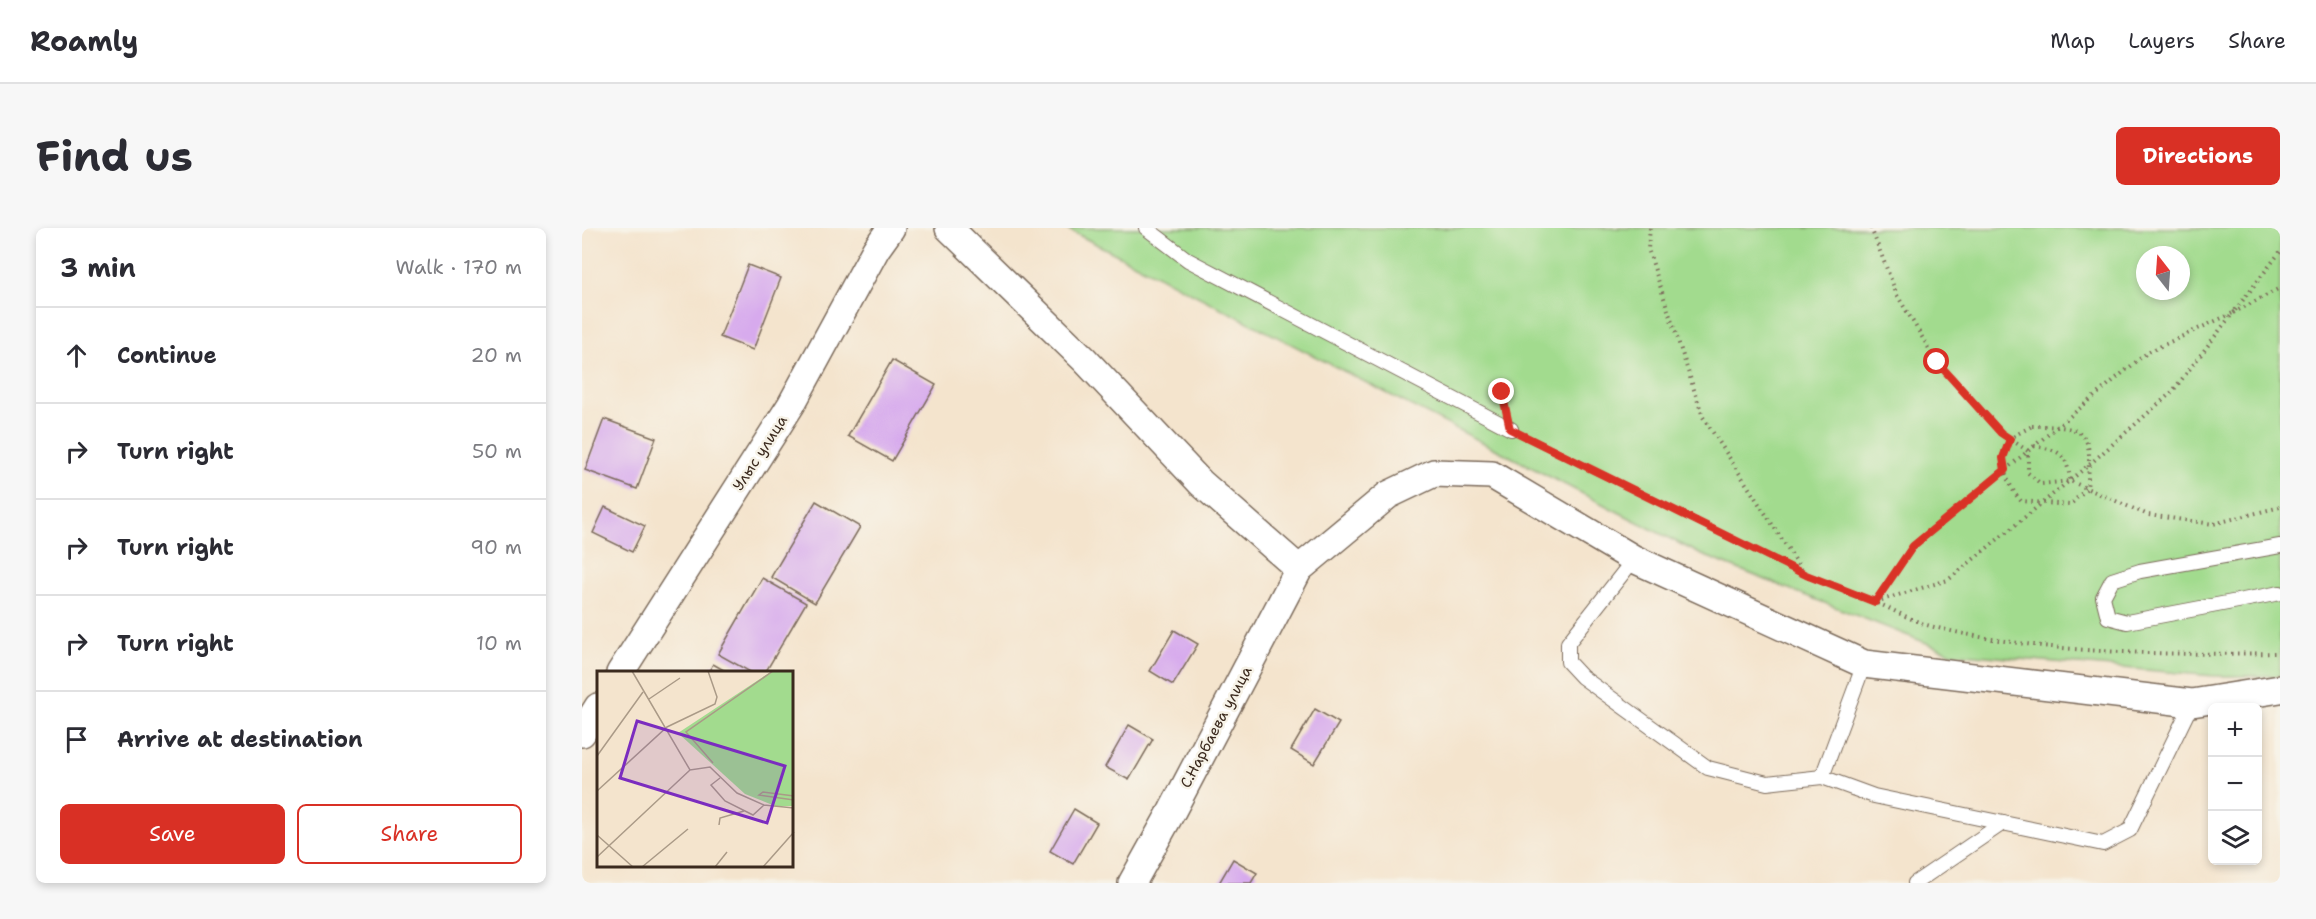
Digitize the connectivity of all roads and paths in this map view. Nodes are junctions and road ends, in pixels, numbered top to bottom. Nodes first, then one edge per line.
1 (891, 228) edge
2 (949, 228) edge
3 (1146, 228) edge
4 (1650, 228) edge
5 (1871, 228) edge
6 (2280, 252) edge
7 (2280, 288) edge
8 (2233, 313) junction
9 (1502, 392) dead end
10 (2058, 426) junction
11 (1510, 429) junction
12 (2010, 439) junction
13 (2034, 446) junction
14 (2028, 451) junction
15 (2090, 464) junction
16 (2005, 470) junction
17 (2070, 481) junction
18 (2087, 488) junction
19 (2041, 504) junction
20 (2280, 507) edge
21 (2280, 546) edge
22 (1634, 560) junction
23 (1299, 569) junction
24 (1806, 575) junction
25 (2280, 593) edge
26 (1875, 602) junction
27 (2280, 653) edge
28 (1864, 664) junction
29 (621, 671) edge
30 (2280, 689) edge
31 (2192, 703) junction
32 (597, 709) edge
33 (582, 733) edge
34 (1822, 777) junction
35 (2003, 823) junction
36 (1132, 883) edge
37 (1915, 883) edge

1 - 29 street, Улыс улица
2 - 23 street
3 - 11 lane
4 - 24 path
5 - 12 path
6 - 8 path
7 - 8 path
8 - 10 path
8 - 15 path
9 - 11 path
10 - 12 path
10 - 13 path
10 - 15 path
11 - 24 path
12 - 14 path
12 - 16 path
13 - 14 path
13 - 17 path
14 - 16 path
14 - 17 path
15 - 17 path
15 - 18 path
16 - 19 path
16 - 26 path
17 - 18 path
17 - 19 path
18 - 19 path
18 - 20 path
19 - 26 path
21 - 25 lane
22 - 23 street
22 - 28 street
22 - 34 lane
23 - 36 street, С.Нарбаева улица
24 - 26 path
26 - 27 path
28 - 31 street
28 - 34 lane
30 - 31 street
31 - 35 lane
32 - 33 street
34 - 35 lane
35 - 37 lane

